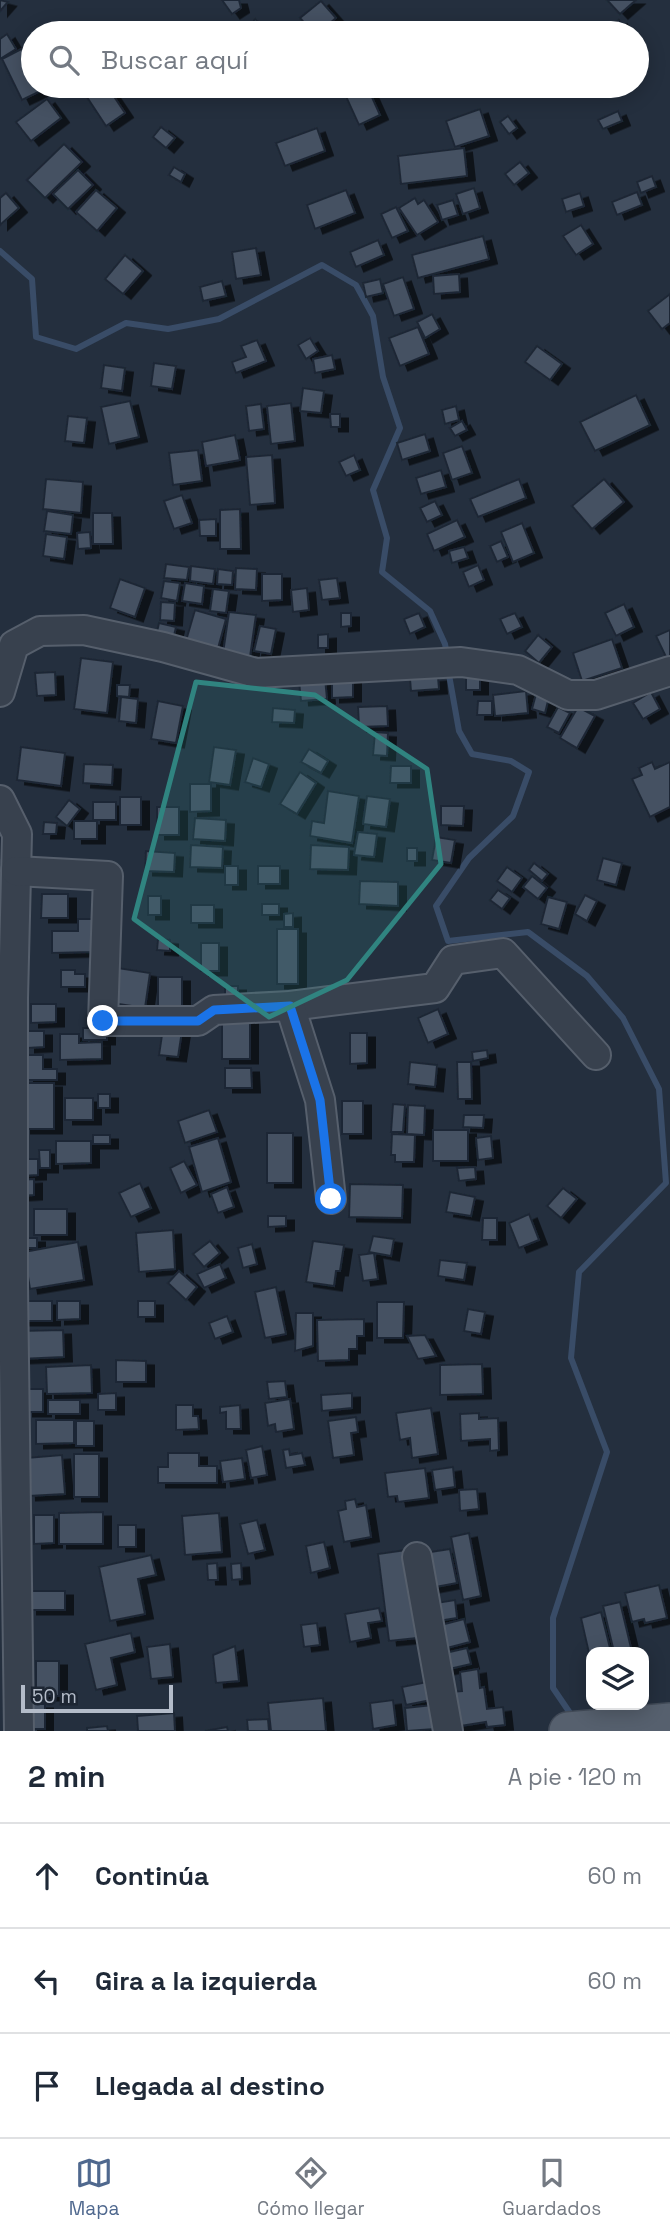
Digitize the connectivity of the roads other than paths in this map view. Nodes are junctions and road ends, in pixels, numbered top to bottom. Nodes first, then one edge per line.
1 (670, 671) edge
2 (0, 692) edge
3 (0, 800) edge
4 (16, 871) junction
5 (290, 1006) junction
6 (596, 1055) dead end
7 (331, 1199) dead end
8 (6, 1286) edge
9 (417, 1557) dead end
10 (670, 1722) edge
11 (586, 1730) edge
12 (19, 1731) edge
13 (448, 1731) edge

1 - 2 street
3 - 4 street
4 - 5 street
4 - 8 street
5 - 6 street
5 - 7 street
8 - 12 street
9 - 13 street
10 - 11 main road

